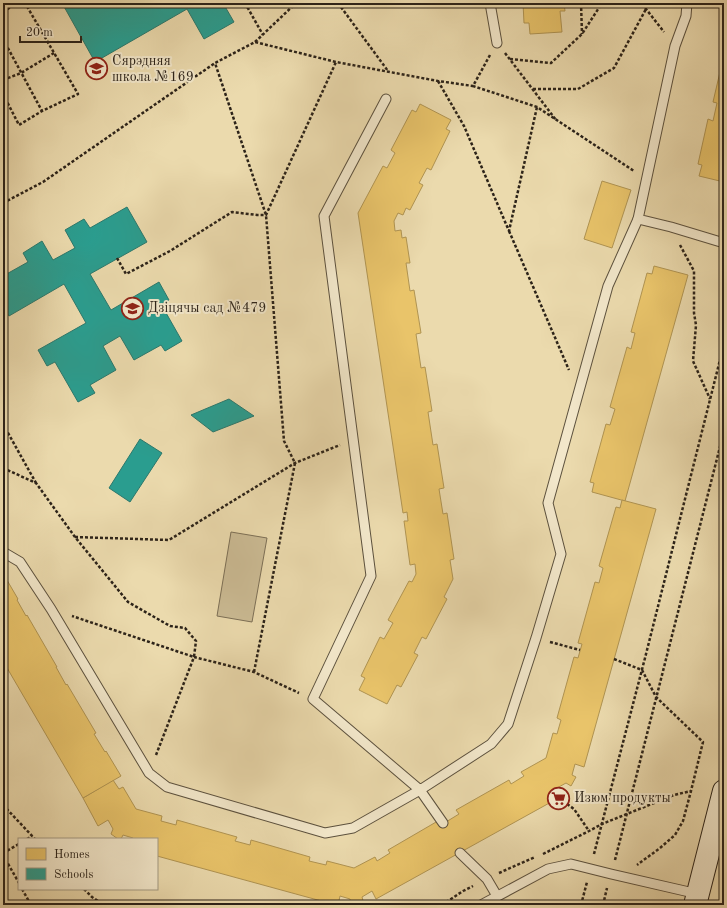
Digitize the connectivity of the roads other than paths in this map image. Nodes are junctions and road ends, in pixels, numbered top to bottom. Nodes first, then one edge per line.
1 (490, 3) edge
2 (687, 3) edge
3 (497, 43) road end
4 (386, 98) dead end
5 (638, 219) junction
6 (724, 243) edge
7 (3, 552) edge
8 (420, 790) junction
9 (724, 791) edge
10 (443, 823) dead end
11 (460, 853) dead end
12 (497, 896) junction
13 (697, 899) edge
14 (481, 905) edge

1 - 3 lane
2 - 5 lane
4 - 8 lane
5 - 6 lane
5 - 8 lane
7 - 8 lane
8 - 10 lane
9 - 13 main road
11 - 12 lane
12 - 13 lane
12 - 14 lane

